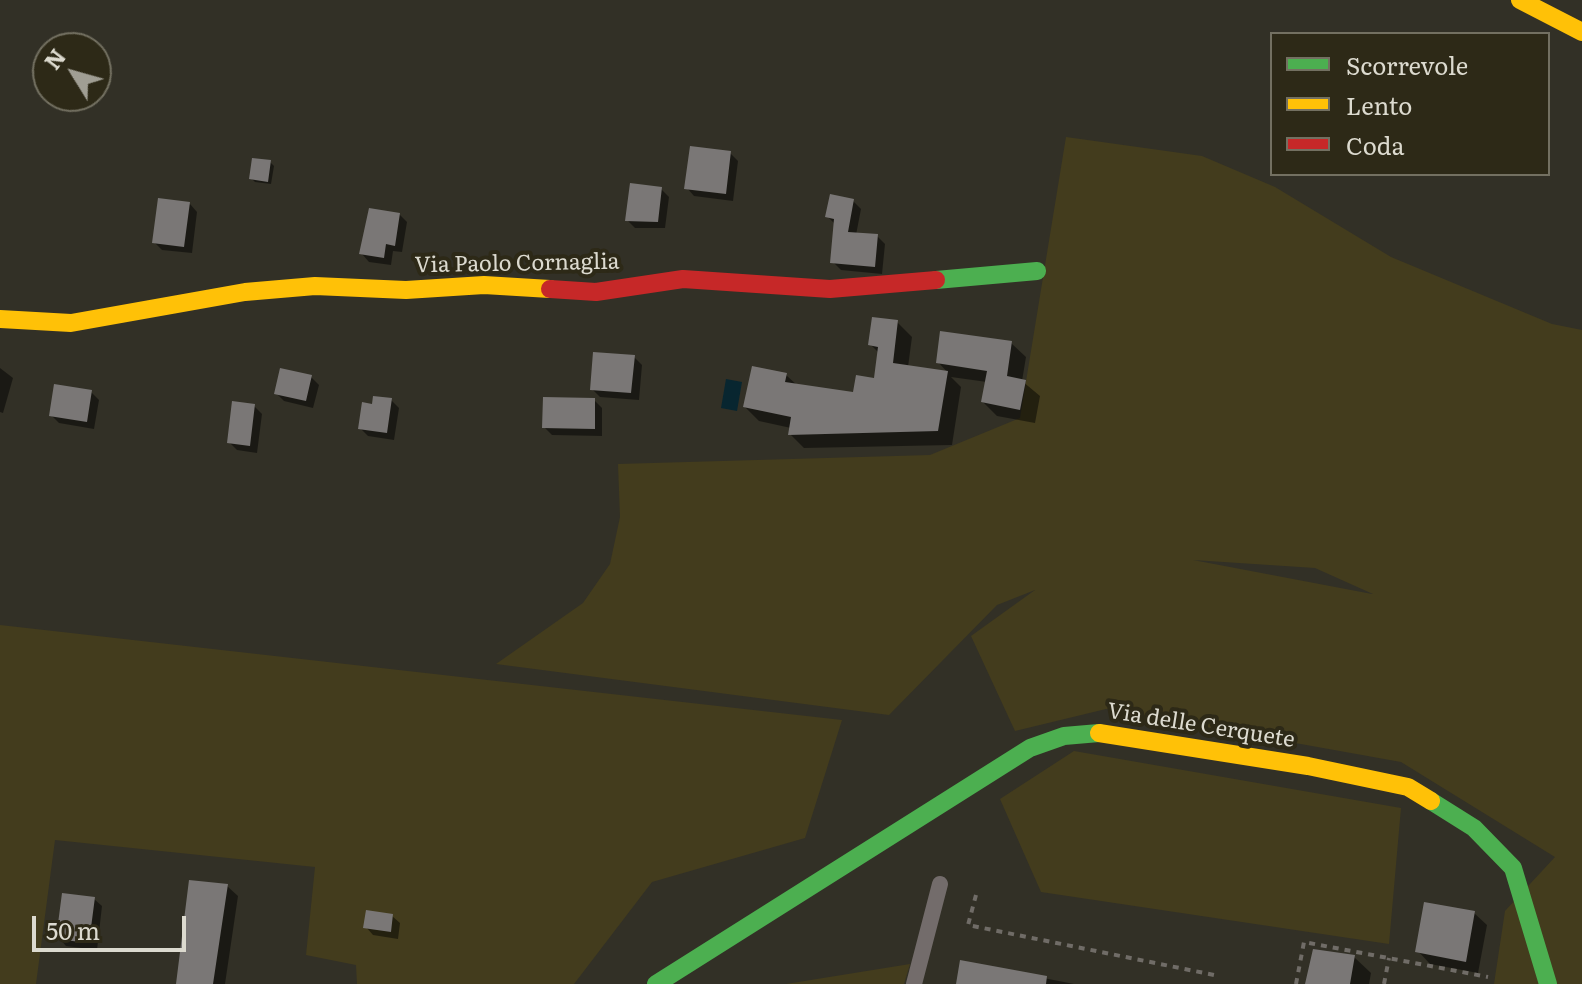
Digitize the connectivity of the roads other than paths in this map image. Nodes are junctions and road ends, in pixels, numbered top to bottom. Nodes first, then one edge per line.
1 (1520, 0) edge
2 (1582, 32) edge
3 (1037, 271) dead end
4 (0, 319) edge
5 (940, 884) dead end
6 (656, 984) edge
7 (914, 984) edge
8 (1548, 984) edge

1 - 2 street
3 - 4 street, Via Paolo Cornaglia
5 - 7 street
6 - 8 street, Via delle Cerquete

